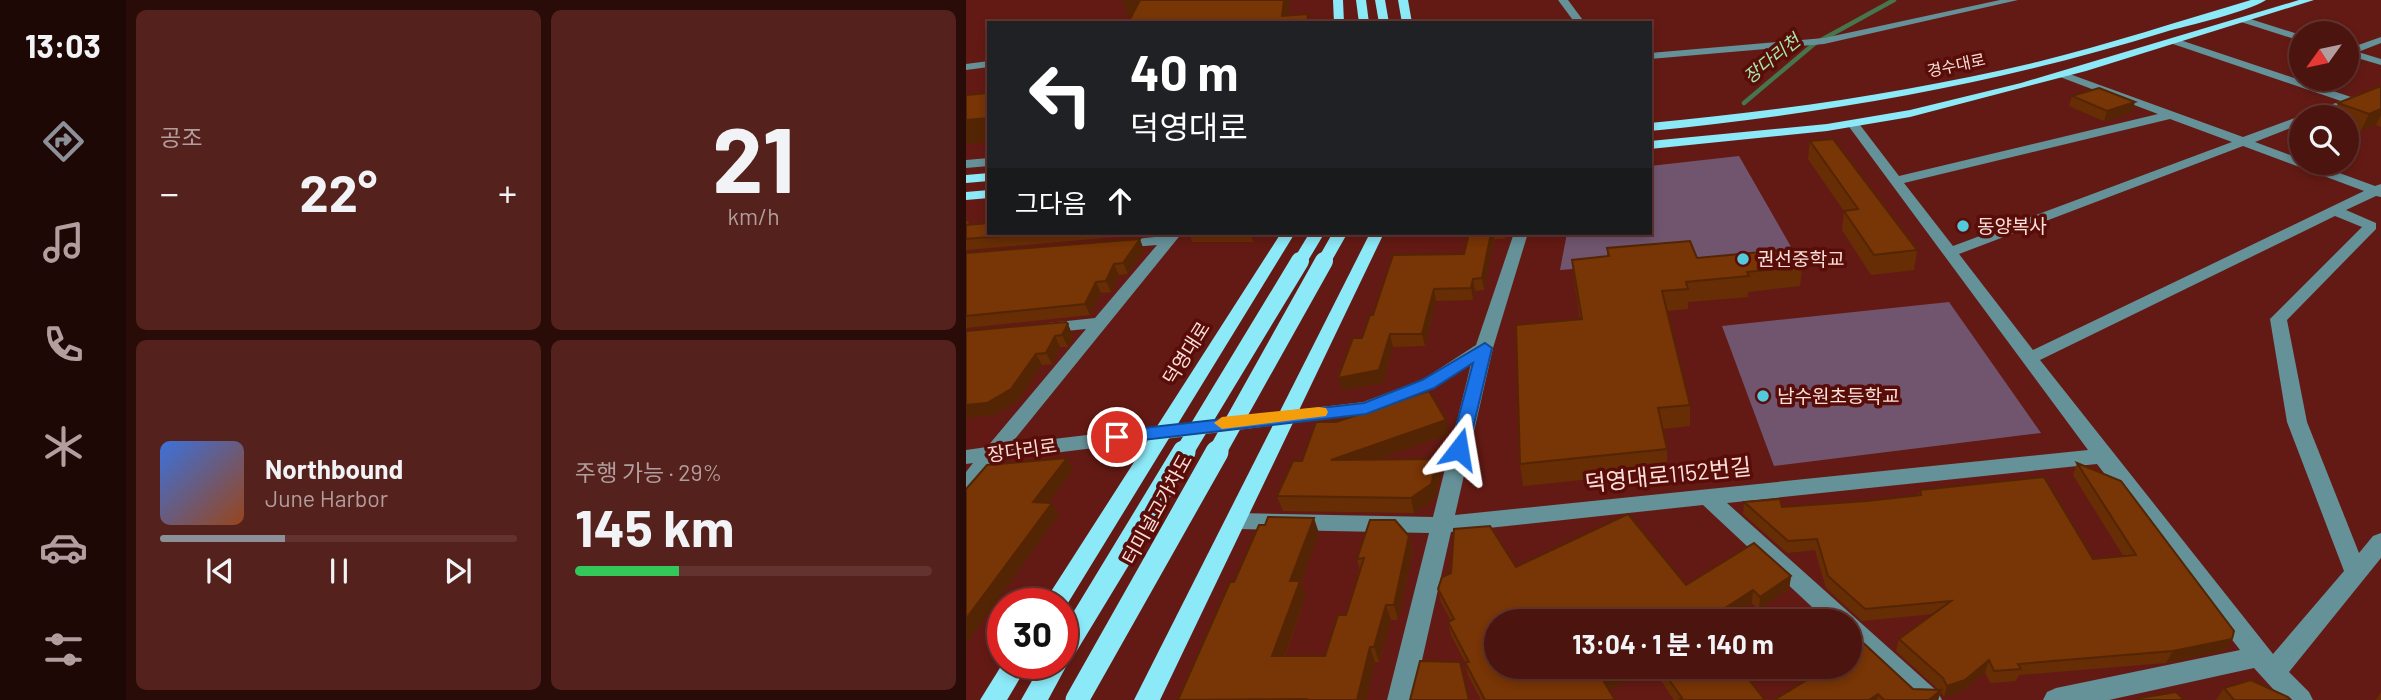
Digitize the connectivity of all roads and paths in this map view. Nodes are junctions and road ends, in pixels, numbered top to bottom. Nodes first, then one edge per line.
1 (1338, 0) edge
2 (1361, 0) edge
3 (1380, 0) edge
4 (1403, 0) edge
5 (1563, 0) edge
6 (2013, 0) edge
7 (2261, 0) edge
8 (2309, 0) edge
9 (2244, 20) junction
10 (1339, 21) edge
11 (1364, 21) edge
12 (1384, 21) edge
13 (1407, 21) edge
14 (1579, 21) edge
15 (2289, 34) edge
16 (2381, 40) edge
17 (2174, 41) junction
18 (2359, 48) edge
19 (1652, 56) edge
20 (2359, 56) edge
21 (2381, 62) edge
22 (987, 64) edge
23 (966, 67) edge
24 (2064, 75) junction
25 (2381, 90) edge
26 (2351, 101) junction
27 (2341, 105) edge
28 (2170, 115) junction
29 (1853, 124) junction
30 (2289, 125) edge
31 (1652, 127) edge
32 (2245, 142) junction
33 (1652, 145) edge
34 (987, 162) edge
35 (966, 164) edge
36 (987, 171) edge
37 (966, 173) edge
38 (987, 177) edge
39 (966, 179) edge
40 (1895, 181) junction
41 (2379, 191) edge
42 (987, 194) edge
43 (966, 196) edge
44 (2334, 210) junction
45 (1287, 235) edge
46 (1316, 235) edge
47 (1339, 235) edge
48 (1376, 235) edge
49 (1520, 235) edge
50 (1172, 236) edge
51 (1102, 246) edge
52 (1950, 253) junction
53 (1101, 323) junction
54 (1033, 329) edge
55 (1485, 348) junction
56 (2029, 359) junction
57 (1286, 415) junction
58 (1167, 430) junction
59 (993, 454) junction
60 (2102, 456) junction
61 (966, 457) edge
62 (966, 486) edge
63 (1707, 497) junction
64 (1239, 521) junction
65 (1440, 525) junction
66 (2381, 542) edge
67 (2356, 573) junction
68 (1065, 588) edge
69 (1830, 609) edge
70 (1078, 627) edge
71 (1862, 639) edge
72 (2267, 665) junction
73 (1007, 679) edge
74 (1046, 679) edge
75 (993, 700) edge
76 (1034, 700) edge
77 (1077, 700) edge
78 (1147, 700) edge
79 (1400, 700) edge
80 (1929, 700) edge
81 (2056, 700) edge
82 (2300, 700) edge

1 - 10 main road
2 - 11 main road
3 - 12 main road
4 - 13 main road
5 - 14 street
6 - 19 street
7 - 31 main road, 경수대로
8 - 9 main road, 경수대로
9 - 15 street
9 - 17 main road, 경수대로
16 - 18 street
17 - 24 main road, 경수대로
17 - 26 street
20 - 21 street
22 - 23 street
24 - 28 street
24 - 29 main road, 경수대로
25 - 26 street
26 - 27 street
28 - 32 street
28 - 40 street
29 - 33 main road, 경수대로
29 - 40 street
30 - 32 street
32 - 41 street
32 - 52 street
34 - 35 street
36 - 37 street
38 - 39 main road
40 - 52 street
41 - 44 street
42 - 43 main road
44 - 56 street
44 - 67 street
45 - 58 main road, 덕영대로
46 - 70 main road, 터미널고가차도, bridge
47 - 77 main road, 터미널고가차도, bridge
48 - 57 main road
49 - 55 street
50 - 51 street
50 - 53 street
52 - 56 street
53 - 54 street
53 - 59 street
55 - 57 street
55 - 65 street
56 - 60 street
57 - 58 street, 장다리로
57 - 64 main road
58 - 59 street, 장다리로
58 - 68 main road, 덕영대로
59 - 61 street, 장다리로
59 - 62 street
60 - 63 street, 덕영대로1152번길
60 - 72 street
63 - 65 street, 덕영대로1152번길
63 - 69 street
64 - 65 street, 덕영대로1152번길
64 - 78 main road
65 - 79 street
66 - 67 street
67 - 72 street
71 - 80 street
72 - 81 street
72 - 82 street
73 - 75 main road
74 - 76 main road

